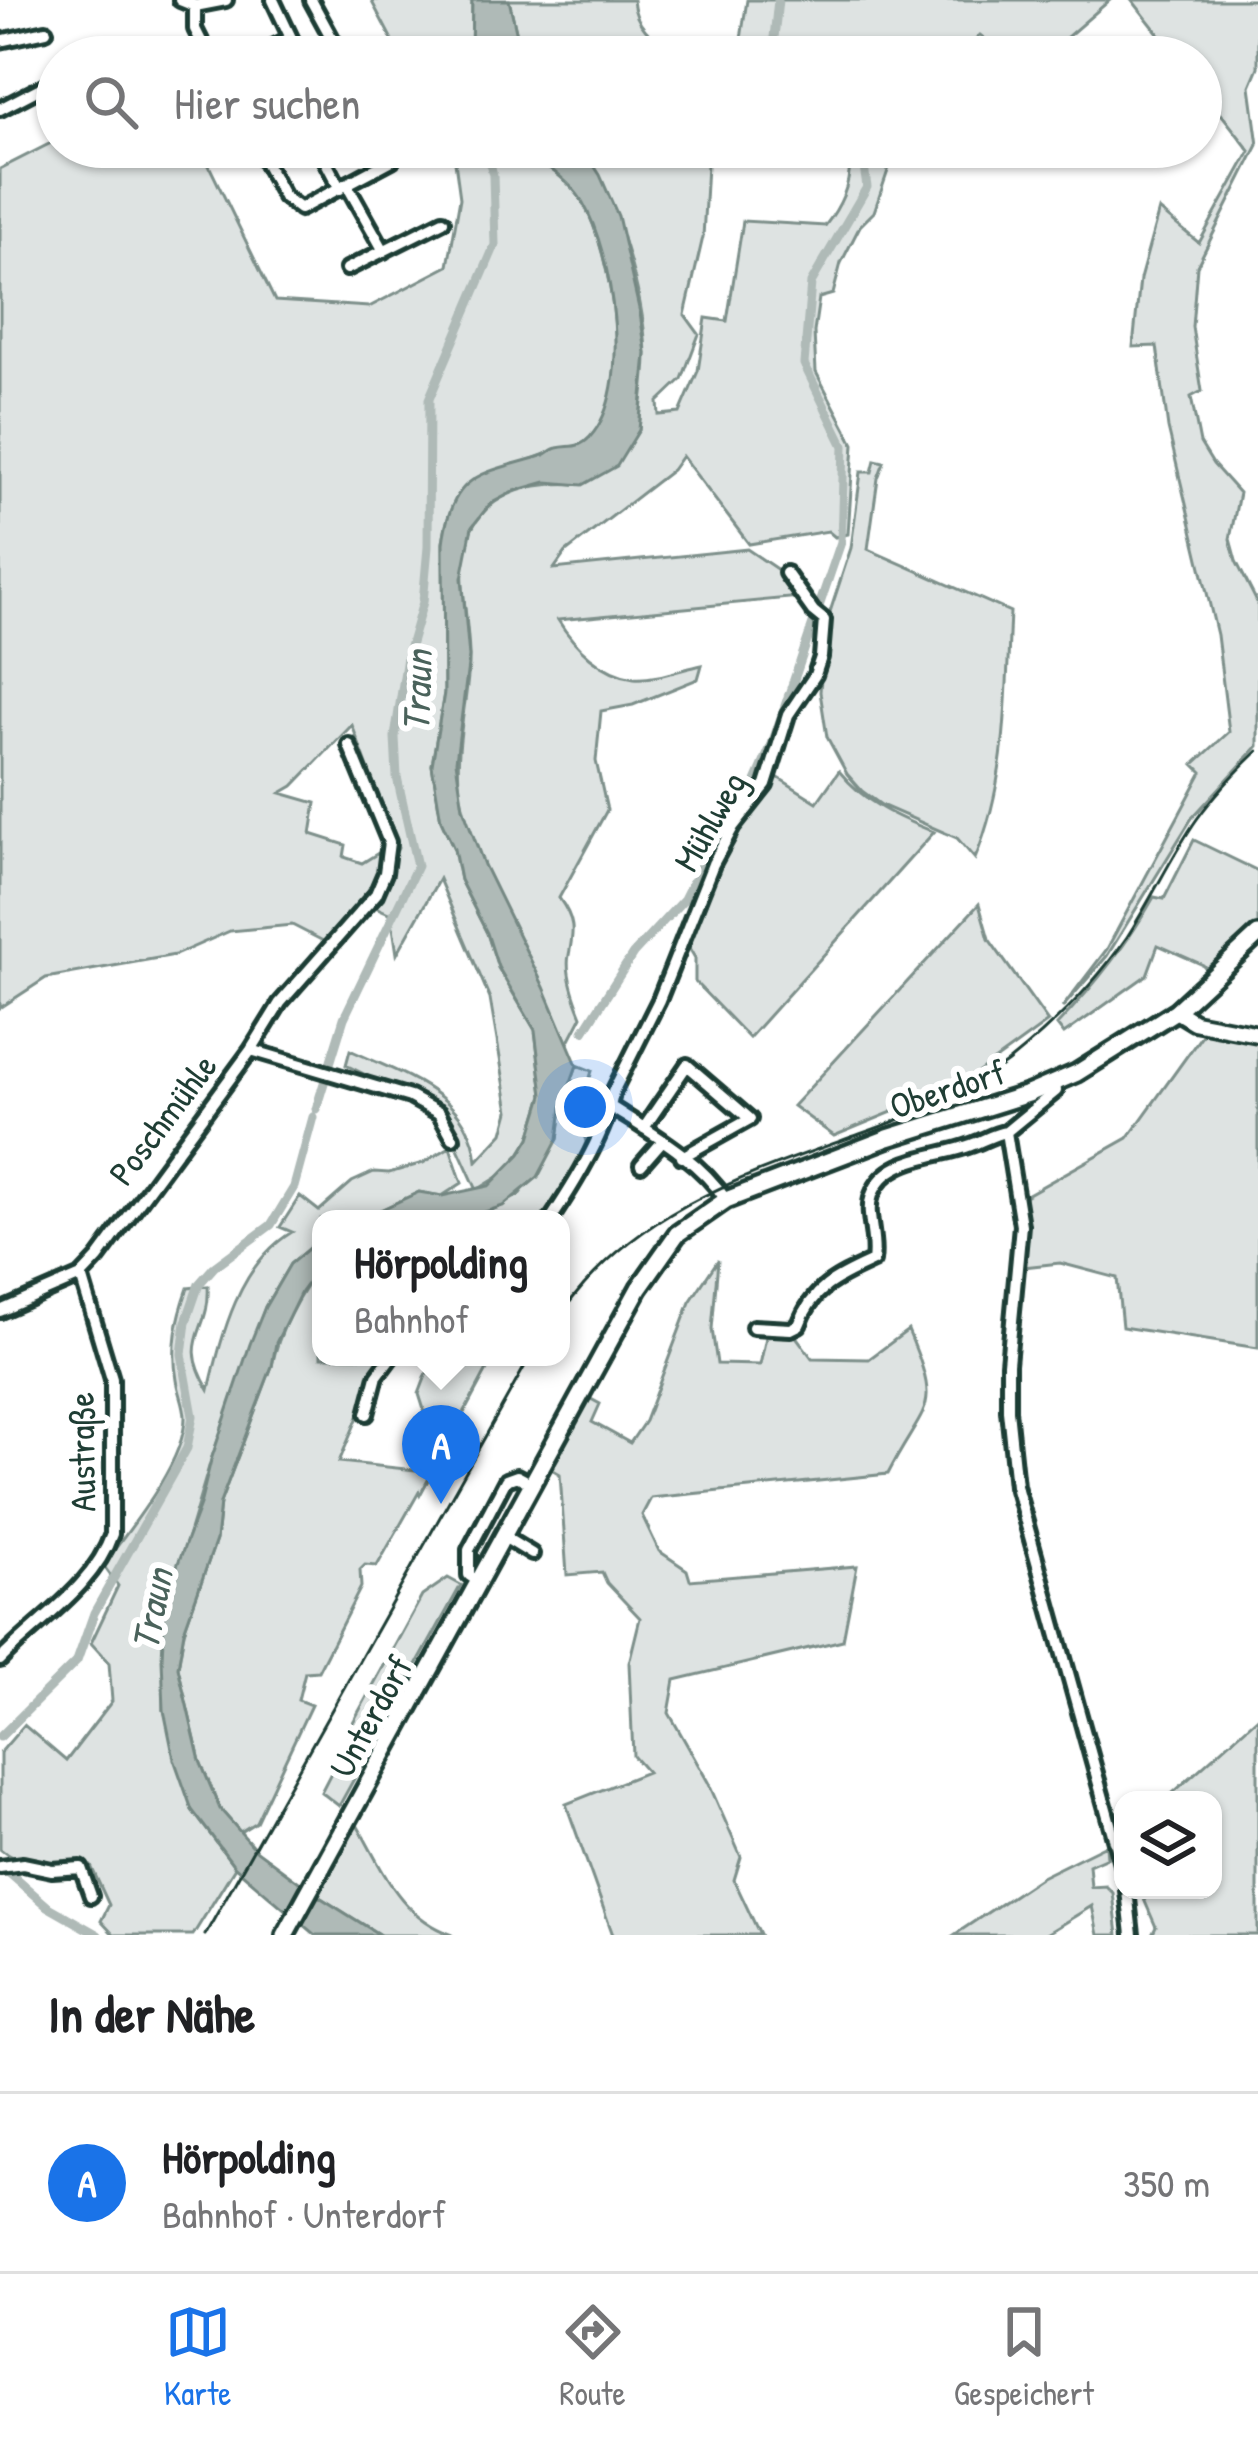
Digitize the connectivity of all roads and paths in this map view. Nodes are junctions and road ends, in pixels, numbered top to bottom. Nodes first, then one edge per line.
1 (180, 0) edge
2 (226, 0) edge
3 (273, 0) edge
4 (311, 0) edge
5 (195, 6) junction
6 (46, 31) dead end
7 (199, 36) edge
8 (290, 36) edge
9 (331, 36) edge
10 (0, 41) edge
11 (36, 90) edge
12 (0, 109) edge
13 (269, 168) edge
14 (331, 168) edge
15 (377, 168) edge
16 (343, 187) junction
17 (443, 221) dead end
18 (384, 250) junction
19 (347, 268) dead end
20 (786, 573) dead end
21 (350, 745) dead end
22 (1258, 935) edge
23 (1176, 1011) junction
24 (1258, 1034) edge
25 (251, 1050) junction
26 (1054, 1083) junction
27 (611, 1107) junction
28 (644, 1128) junction
29 (1006, 1132) junction
30 (452, 1138) dead end
31 (662, 1141) junction
32 (682, 1156) junction
33 (641, 1165) dead end
34 (726, 1200) junction
35 (557, 1210) edge
36 (81, 1276) junction
37 (0, 1312) edge
38 (753, 1328) dead end
39 (384, 1366) edge
40 (367, 1414) dead end
41 (532, 1484) junction
42 (504, 1537) junction
43 (532, 1554) dead end
44 (478, 1581) junction
45 (0, 1660) edge
46 (1114, 1838) edge
47 (3, 1866) edge
48 (91, 1896) dead end
49 (1128, 1899) edge
50 (285, 1934) edge
51 (1132, 1935) edge

1 - 5 street
2 - 5 street
3 - 8 street
4 - 9 street
5 - 7 street
6 - 10 street
11 - 12 street
13 - 16 street
14 - 16 street
15 - 16 street
16 - 18 street
17 - 18 street
18 - 19 street
20 - 27 street, Mühlweg
21 - 25 street
22 - 23 main road, Oberdorf
23 - 24 street
23 - 26 main road, Oberdorf
25 - 30 street, Poschmühle
25 - 36 street, Poschmühle
26 - 29 street
26 - 34 main road, Oberdorf
27 - 28 street
27 - 35 street, Mühlweg
28 - 31 street
28 - 32 street
29 - 38 street, Oberdorf
29 - 46 street
31 - 32 street
31 - 33 street
32 - 34 street
34 - 41 main road, Unterdorf
36 - 37 street, Poschmühle
36 - 45 street, Austraße
39 - 40 street
41 - 42 main road, Unterdorf
41 - 44 street, Unterdorf
42 - 43 street
42 - 44 main road, Unterdorf
44 - 50 main road, Unterdorf
47 - 48 street
49 - 51 street

